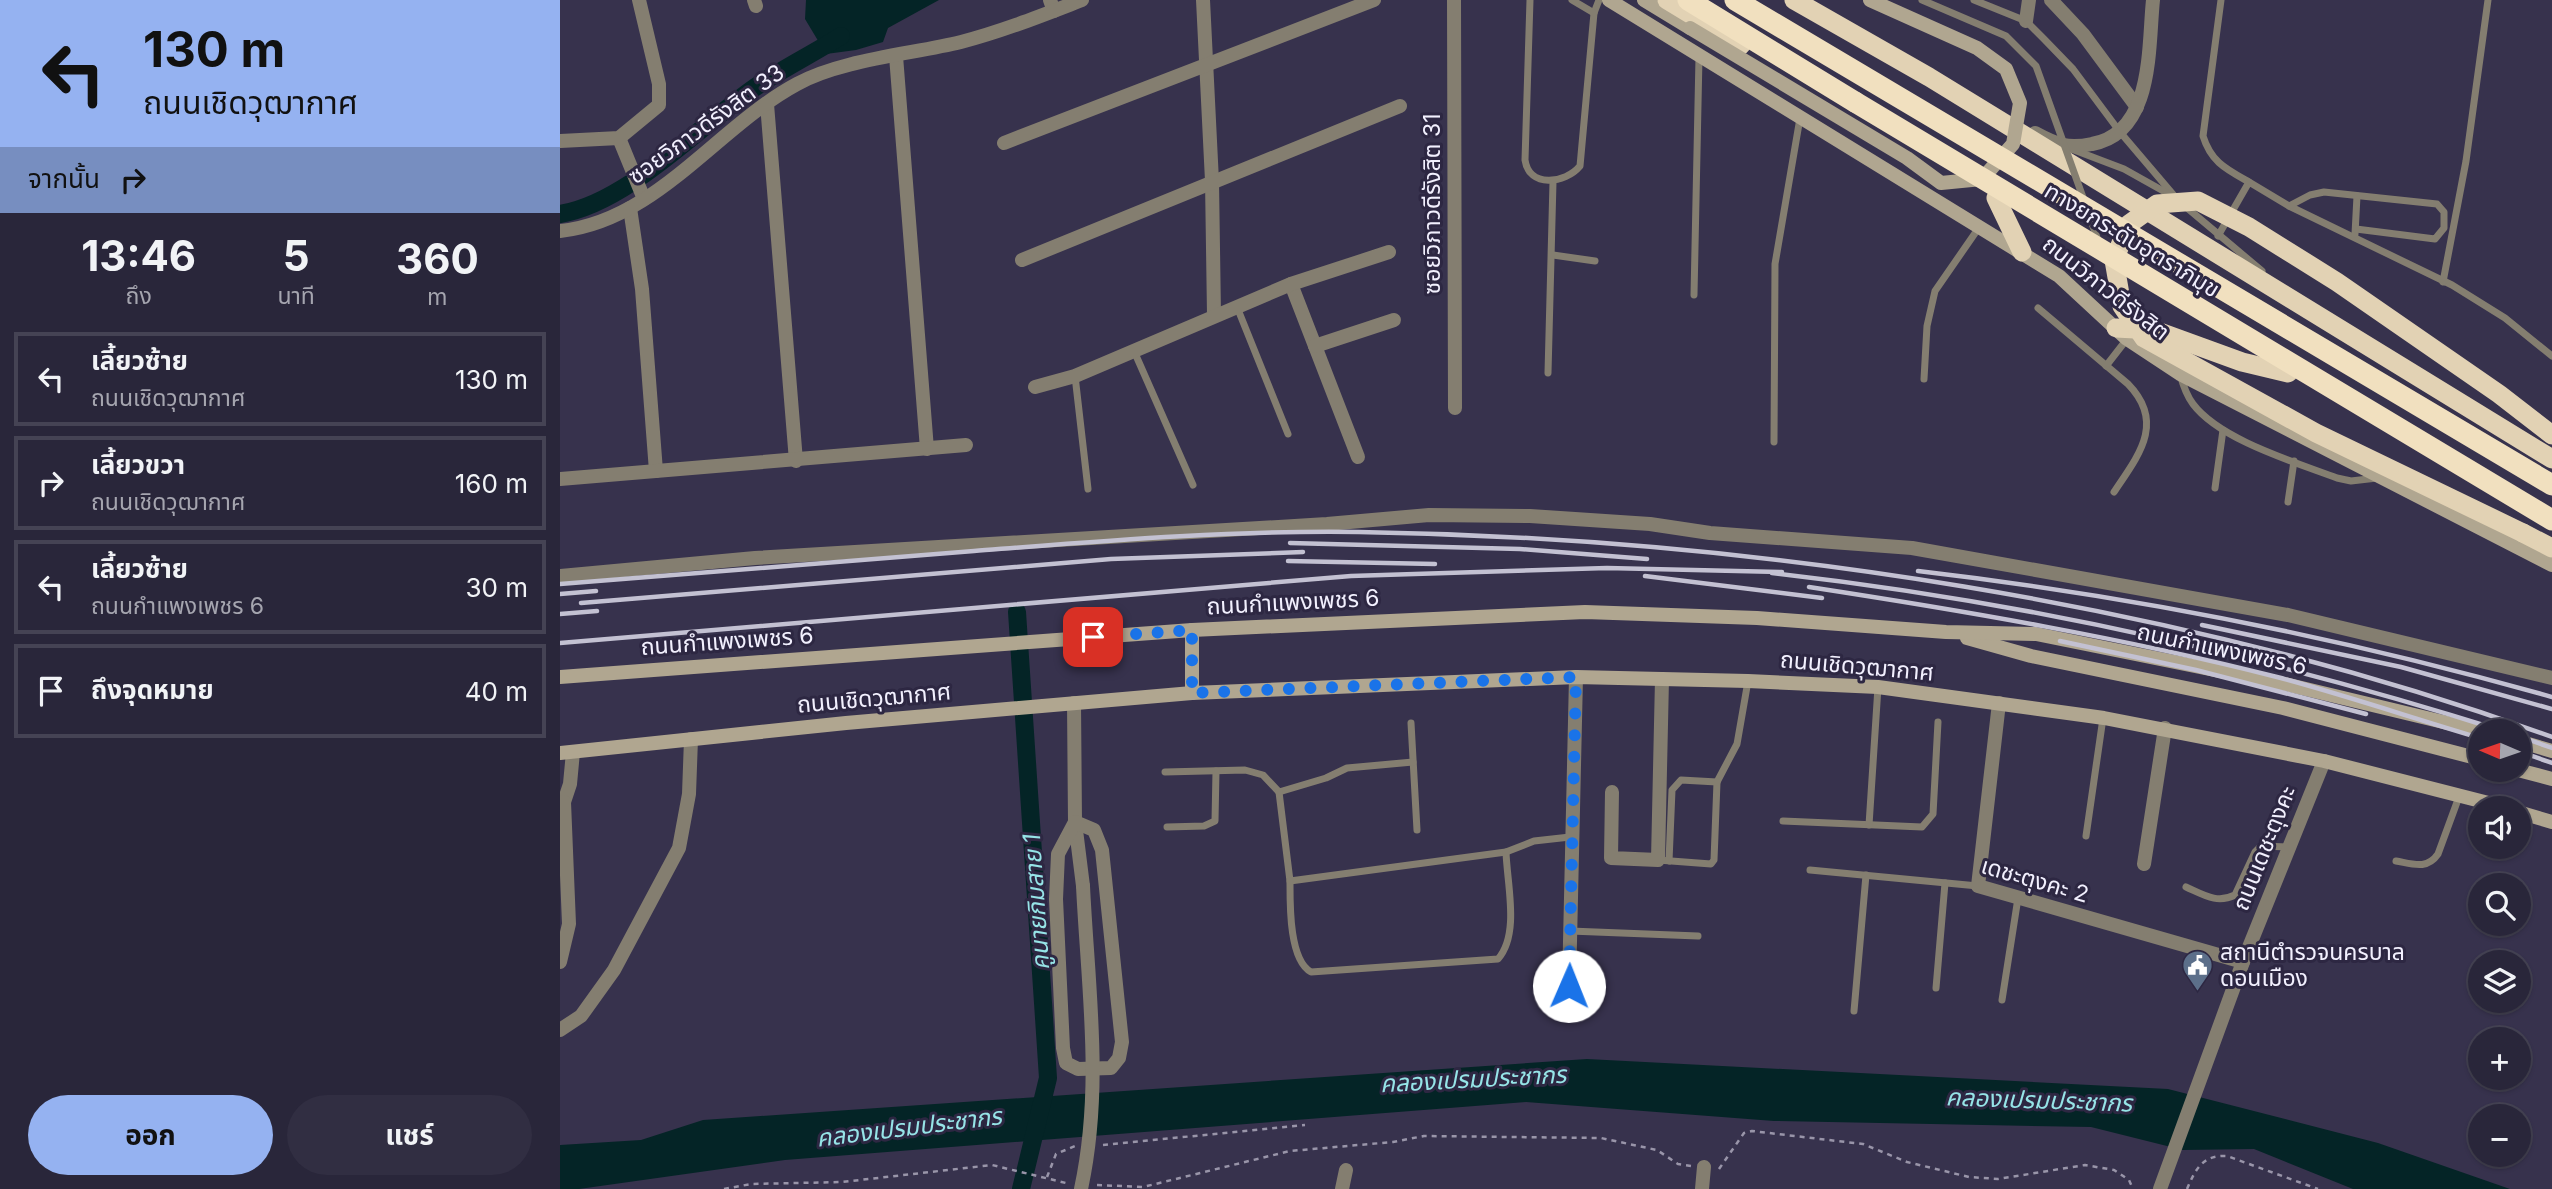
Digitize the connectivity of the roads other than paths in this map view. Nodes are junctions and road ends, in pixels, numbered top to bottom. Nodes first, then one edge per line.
1 (639, 0) edge
2 (1082, 0) edge
3 (1203, 0) edge
4 (1374, 0) edge
5 (1454, 0) edge
6 (1530, 0) edge
7 (1572, 0) edge
8 (1599, 0) edge
9 (1609, 0) edge
10 (1644, 0) edge
11 (1667, 0) edge
12 (1688, 0) edge
13 (1735, 0) edge
14 (1794, 0) edge
15 (1870, 0) edge
16 (1923, 0) edge
17 (1974, 0) edge
18 (2029, 0) edge
19 (2051, 0) edge
20 (2153, 0) edge
21 (2221, 0) edge
22 (2488, 0) edge
23 (1052, 5) edge
24 (1594, 13) junction
25 (2026, 21) junction
26 (896, 56) junction
27 (1699, 57) junction
28 (1207, 63) junction
29 (1929, 77) junction
30 (767, 104) junction
31 (1399, 106) dead end
32 (2137, 107) junction
33 (1800, 117) junction
34 (2119, 132) junction
35 (560, 141) edge
36 (1004, 143) dead end
37 (622, 145) junction
38 (2070, 148) junction
39 (1212, 181) junction
40 (1553, 181) junction
41 (2249, 182) junction
42 (642, 194) junction
43 (2357, 196) junction
44 (1996, 198) junction
45 (2178, 200) junction
46 (2289, 206) junction
47 (630, 208) junction
48 (1980, 226) junction
49 (2356, 229) junction
50 (560, 231) edge
51 (2218, 236) junction
52 (2354, 238) junction
53 (1389, 252) dead end
54 (2022, 252) junction
55 (1553, 255) junction
56 (1022, 260) dead end
57 (1595, 261) dead end
58 (2443, 282) junction
59 (1291, 284) junction
60 (1695, 295) dead end
61 (1236, 306) junction
62 (2122, 306) junction
63 (2038, 308) dead end
64 (2312, 310) junction
65 (1214, 315) junction
66 (1394, 320) dead end
67 (2122, 334) junction
68 (1315, 346) junction
69 (1134, 351) junction
70 (2552, 356) edge
71 (2106, 366) junction
72 (1549, 373) dead end
73 (2288, 373) junction
74 (2180, 374) junction
75 (1075, 376) junction
76 (1924, 379) dead end
77 (1035, 387) dead end
78 (1455, 408) dead end
79 (2223, 430) junction
80 (1288, 434) dead end
81 (2552, 435) edge
82 (1774, 442) dead end
83 (966, 445) dead end
84 (927, 449) junction
85 (1358, 457) dead end
86 (2552, 459) edge
87 (796, 461) junction
88 (2294, 461) junction
89 (656, 471) junction
90 (2381, 478) junction
91 (560, 479) edge
92 (1193, 485) dead end
93 (2552, 485) edge
94 (2216, 488) dead end
95 (1088, 489) dead end
96 (2114, 492) dead end
97 (2288, 502) dead end
98 (2552, 520) edge
99 (2552, 529) edge
100 (2552, 548) edge
101 (2552, 565) edge
102 (560, 576) edge
103 (1192, 630) junction
104 (1946, 632) junction
105 (560, 677) edge
106 (1576, 677) junction
107 (2552, 678) edge
108 (1662, 679) junction
109 (1748, 681) junction
110 (1878, 687) junction
111 (1192, 693) junction
112 (1074, 703) junction
113 (1999, 703) junction
114 (2104, 718) junction
115 (1938, 722) dead end
116 (1411, 723) dead end
117 (2165, 728) junction
118 (2468, 728) edge
119 (691, 739) junction
120 (2531, 745) edge
121 (2552, 751) edge
122 (567, 752) edge
123 (2468, 756) edge
124 (2323, 761) junction
125 (1413, 762) junction
126 (1216, 771) junction
127 (1165, 772) dead end
128 (2531, 773) edge
129 (2552, 779) edge
130 (1717, 782) junction
131 (1279, 792) junction
132 (1612, 792) dead end
133 (2459, 794) junction
134 (2468, 797) edge
135 (562, 803) edge
136 (2531, 816) edge
137 (1783, 821) dead end
138 (1075, 822) junction
139 (2552, 822) edge
140 (1869, 825) junction
141 (1167, 827) dead end
142 (1417, 830) dead end
143 (2087, 836) dead end
144 (1570, 837) junction
145 (2289, 847) junction
146 (1506, 852) junction
147 (1663, 860) junction
148 (2396, 861) dead end
149 (2144, 864) dead end
150 (1810, 870) dead end
151 (1866, 875) junction
152 (1290, 881) junction
153 (1945, 883) junction
154 (1978, 886) junction
155 (2186, 887) dead end
156 (2019, 897) junction
157 (1570, 931) junction
158 (1699, 936) dead end
159 (560, 962) edge
160 (2243, 962) junction
161 (1569, 986) dead end
162 (1936, 988) dead end
163 (2002, 1000) dead end
164 (1854, 1011) dead end
165 (560, 1030) edge
166 (1704, 1167) road end
167 (1346, 1170) dead end
168 (1076, 1186) edge
169 (1342, 1189) edge
170 (1702, 1189) edge
171 (2160, 1189) edge

1 - 37 street
2 - 23 street, ซอยวิภาวดีรังสิต 33
3 - 28 street
4 - 28 street
5 - 78 street, ซอยวิภาวดีรังสิต 31
6 - 40 lane
7 - 24 lane
8 - 24 lane
9 - 27 main road, ถนนวิภาวดีรังสิต
10 - 15 main road, bridge
11 - 44 highway, ถนนวิภาวดีรังสิต
12 - 98 highway, ทางยกระดับอุตราภิมุข, bridge
13 - 93 highway, ทางยกระดับอุตราภิมุข, bridge
14 - 29 highway
16 - 62 lane, bridge
17 - 25 lane
18 - 25 street
19 - 32 street
20 - 32 street
21 - 41 lane
22 - 58 lane
23 - 26 street, ซอยวิภาวดีรังสิต 33
24 - 40 lane
25 - 34 lane
26 - 30 street, ซอยวิภาวดีรังสิต 33
26 - 84 street
27 - 33 main road, ถนนวิภาวดีรังสิต
27 - 60 lane
28 - 36 street
28 - 39 street
29 - 38 street
29 - 64 highway
30 - 42 street, ซอยวิภาวดีรังสิต 33
30 - 87 street
31 - 39 street
32 - 34 street
33 - 48 main road, ถนนวิภาวดีรังสิต
33 - 82 lane
34 - 38 street
34 - 45 lane
35 - 37 street
37 - 42 street
38 - 45 lane
39 - 56 street
39 - 65 street
40 - 55 lane
41 - 46 lane
41 - 51 lane
42 - 47 street, ซอยวิภาวดีรังสิต 33
43 - 46 lane
43 - 49 lane
43 - 49 lane
44 - 54 highway
44 - 73 highway, ถนนวิภาวดีรังสิต
45 - 51 lane
46 - 52 lane
47 - 50 street, ซอยวิภาวดีรังสิต 33
47 - 89 street
48 - 54 main road, ถนนวิภาวดีรังสิต
48 - 76 lane
49 - 52 lane
51 - 64 lane
52 - 58 lane
53 - 59 street
54 - 67 main road, ถนนวิภาวดีรังสิต
55 - 57 lane
55 - 72 lane
58 - 70 lane
59 - 61 street
59 - 68 street
61 - 65 street
61 - 80 lane
62 - 81 highway, bridge
62 - 100 highway, bridge
63 - 71 lane
64 - 86 highway
65 - 69 street
66 - 68 street
67 - 71 lane
67 - 73 highway
67 - 74 main road, ถนนวิภาวดีรังสิต
68 - 85 street
69 - 75 street
69 - 92 lane
71 - 96 lane
73 - 99 highway, ถนนวิภาวดีรังสิต
74 - 79 lane
74 - 90 main road, ถนนวิภาวดีรังสิต
75 - 77 street
75 - 95 lane
79 - 88 lane
79 - 94 lane
83 - 84 street
84 - 87 street
87 - 89 street
88 - 90 lane
88 - 97 lane
89 - 91 street
90 - 101 main road, ถนนวิภาวดีรังสิต
102 - 107 street
103 - 104 main road, ถนนกำแพงเพชร 6
103 - 105 main road, ถนนกำแพงเพชร 6
103 - 111 main road
104 - 118 main road, ถนนกำแพงเพชร 6
104 - 123 main road, ถนนกำแพงเพชร 6
106 - 108 main road, ถนนเชิดวุฒากาศ
106 - 111 main road, ถนนเชิดวุฒากาศ
106 - 144 street
108 - 109 main road, ถนนเชิดวุฒากาศ
108 - 147 street
109 - 110 main road, ถนนเชิดวุฒากาศ
109 - 130 lane
110 - 113 main road, ถนนเชิดวุฒากาศ
110 - 140 lane
111 - 112 main road, ถนนเชิดวุฒากาศ
112 - 119 main road, ถนนเชิดวุฒากาศ
112 - 138 street
113 - 114 main road, ถนนเชิดวุฒากาศ
113 - 154 street
114 - 117 main road, ถนนเชิดวุฒากาศ
114 - 143 lane
115 - 140 lane
116 - 125 lane
117 - 124 main road, ถนนเชิดวุฒากาศ
117 - 149 street
119 - 122 main road, ถนนเชิดวุฒากาศ
119 - 165 street
120 - 121 main road
122 - 135 street
124 - 133 main road, ถนนเชิดวุฒากาศ
124 - 145 street, ถนนเดชะตุงคะ
125 - 131 lane
125 - 142 lane
126 - 127 lane
126 - 131 lane
126 - 141 lane
128 - 129 main road
130 - 147 lane
130 - 147 lane
131 - 152 lane
132 - 147 street
133 - 134 main road, ถนนเชิดวุฒากาศ
133 - 148 lane
135 - 159 street
136 - 139 main road
137 - 140 lane
138 - 138 street
138 - 168 street, bridge
144 - 146 lane
144 - 157 street
145 - 155 lane
145 - 160 street, ถนนเดชะตุงคะ
146 - 152 lane
146 - 152 lane
150 - 151 lane, เดชะตุงคะ 2
151 - 153 lane, เดชะตุงคะ 2
151 - 164 lane
153 - 154 lane, เดชะตุงคะ 2
153 - 162 lane
154 - 156 street, เดชะตุงคะ 2
156 - 160 street, เดชะตุงคะ 2
156 - 163 lane
157 - 158 lane
157 - 161 street
160 - 171 street, ถนนเดชะตุงคะ
166 - 170 street
167 - 169 street

